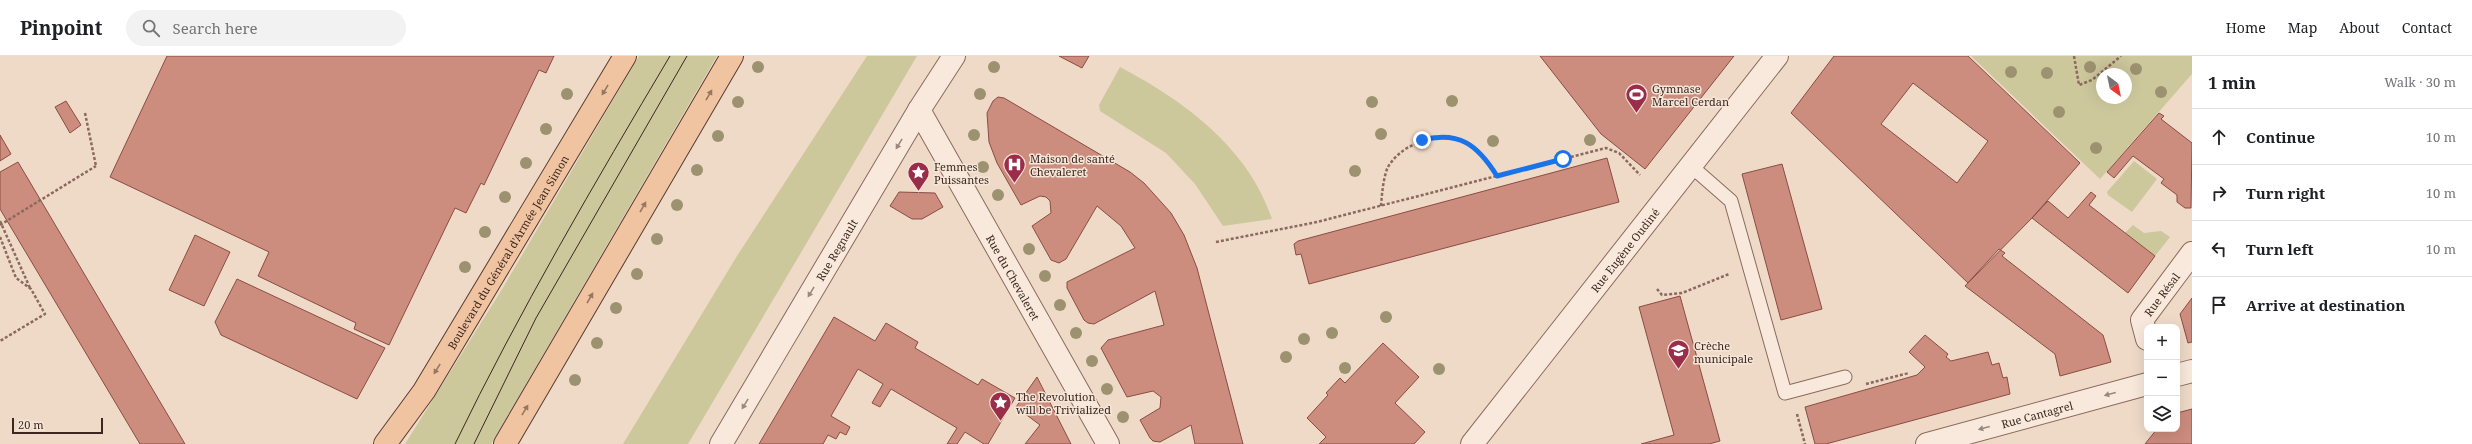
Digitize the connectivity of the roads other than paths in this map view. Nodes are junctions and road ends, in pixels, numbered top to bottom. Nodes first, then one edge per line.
1 (625, 56) edge
2 (732, 56) edge
3 (954, 56) edge
4 (1775, 57) edge
5 (919, 110) junction
6 (1691, 166) junction
7 (2192, 253) edge
8 (2144, 328) edge
9 (2192, 371) edge
10 (2180, 374) edge
11 (1845, 377) dead end
12 (2144, 385) edge
13 (385, 444) edge
14 (505, 444) edge
15 (721, 444) edge
16 (1108, 444) edge
17 (1472, 444) edge
18 (1927, 444) edge

1 -> 13 main road, Boulevard du Général d'Armée Jean Simon
14 -> 2 main road
3 - 5 street, Rue Regnault
4 - 6 street, Rue Eugène Oudiné
5 -> 15 street, Rue Regnault
5 - 16 street, Rue du Chevaleret
6 - 11 lane
6 - 17 street, Rue Eugène Oudiné
7 - 8 street, Rue Résal
9 - 10 street
12 -> 18 street, Rue Cantagrel

